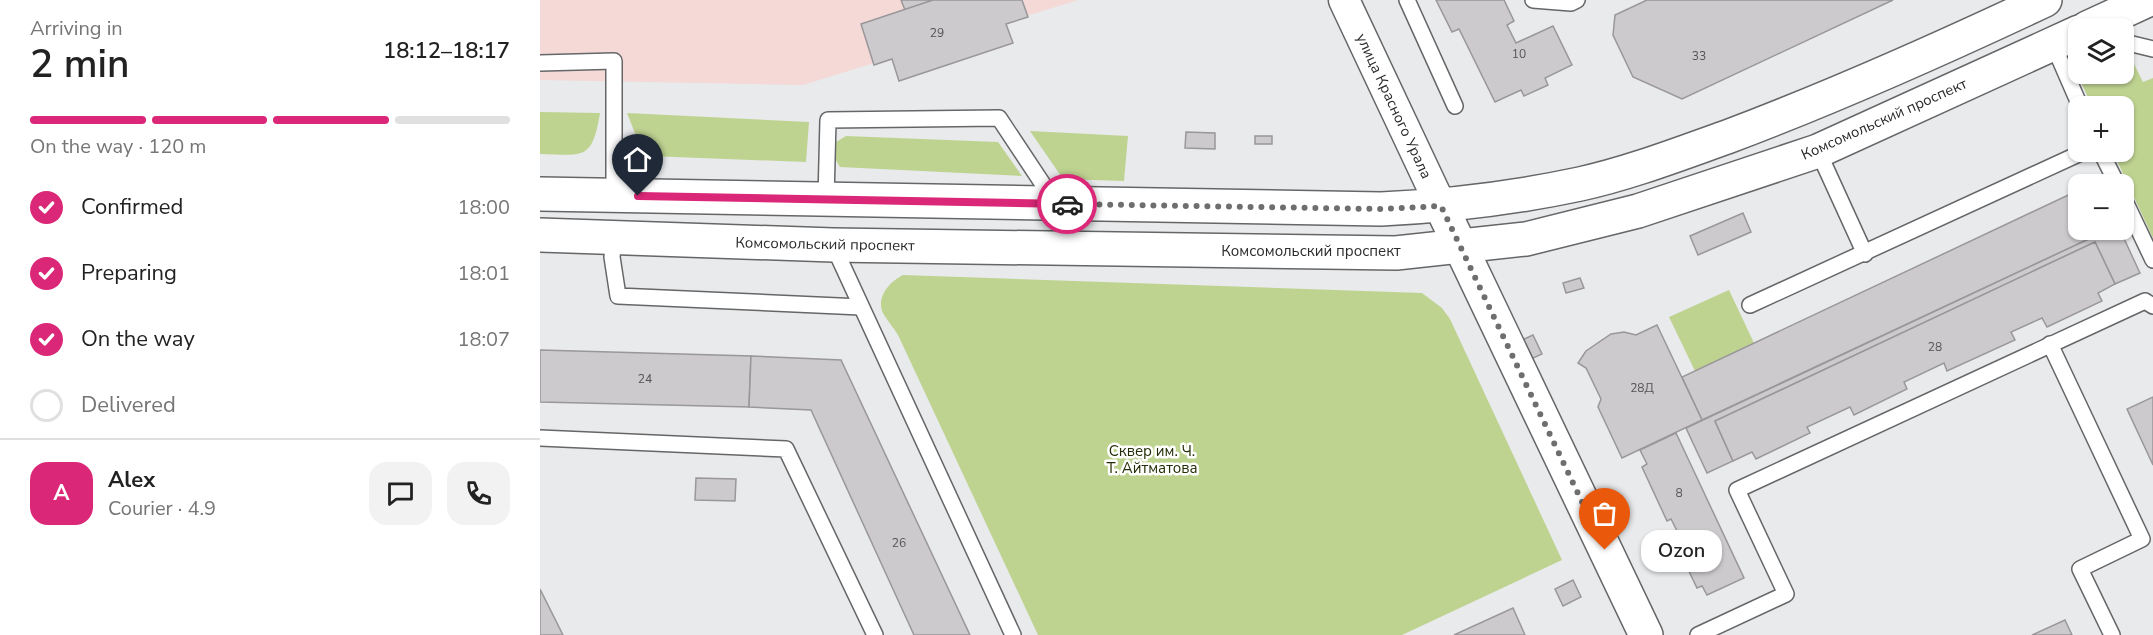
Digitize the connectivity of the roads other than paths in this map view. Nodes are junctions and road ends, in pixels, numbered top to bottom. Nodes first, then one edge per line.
1 (1344, 0) edge
2 (1407, 0) edge
3 (1533, 0) edge
4 (1577, 0) edge
5 (2045, 0) edge
6 (2148, 0) edge
7 (2109, 18) edge
8 (2066, 38) edge
9 (2134, 44) edge
10 (2153, 49) edge
11 (540, 63) edge
12 (2078, 96) edge
13 (1455, 105) dead end
14 (1818, 151) junction
15 (2068, 159) edge
16 (540, 194) edge
17 (614, 195) junction
18 (826, 199) junction
19 (1056, 204) junction
20 (1441, 206) junction
21 (2134, 221) edge
22 (540, 235) edge
23 (614, 237) junction
24 (833, 245) junction
25 (1462, 245) junction
26 (1865, 255) junction
27 (2153, 260) edge
28 (1750, 305) dead end
29 (2153, 306) edge
30 (861, 307) junction
31 (2049, 344) junction
32 (540, 438) edge
33 (875, 635) edge
34 (1012, 635) edge
35 (1646, 635) edge
36 (1698, 635) edge
37 (2112, 635) edge

1 - 20 street, улица Красного Урала
2 - 13 lane
3 - 4 lane
5 - 20 main road
6 - 7 main road
8 - 12 lane
8 - 14 main road, Комсомольский проспект
9 - 10 lane
11 - 17 lane
14 - 25 main road, Комсомольский проспект
14 - 26 lane
15 - 26 lane
16 - 17 main road
17 - 18 main road
18 - 19 main road
18 - 19 lane
19 - 20 main road
20 - 25 main road, улица Красного Урала
21 - 27 lane
22 - 23 main road, Комсомольский проспект
23 - 24 main road, Комсомольский проспект
23 - 30 lane
24 - 25 main road, Комсомольский проспект
24 - 30 lane
25 - 35 main road, улица Красного Урала
26 - 28 lane
29 - 31 lane
30 - 34 lane
31 - 36 lane
31 - 37 lane
32 - 33 lane

